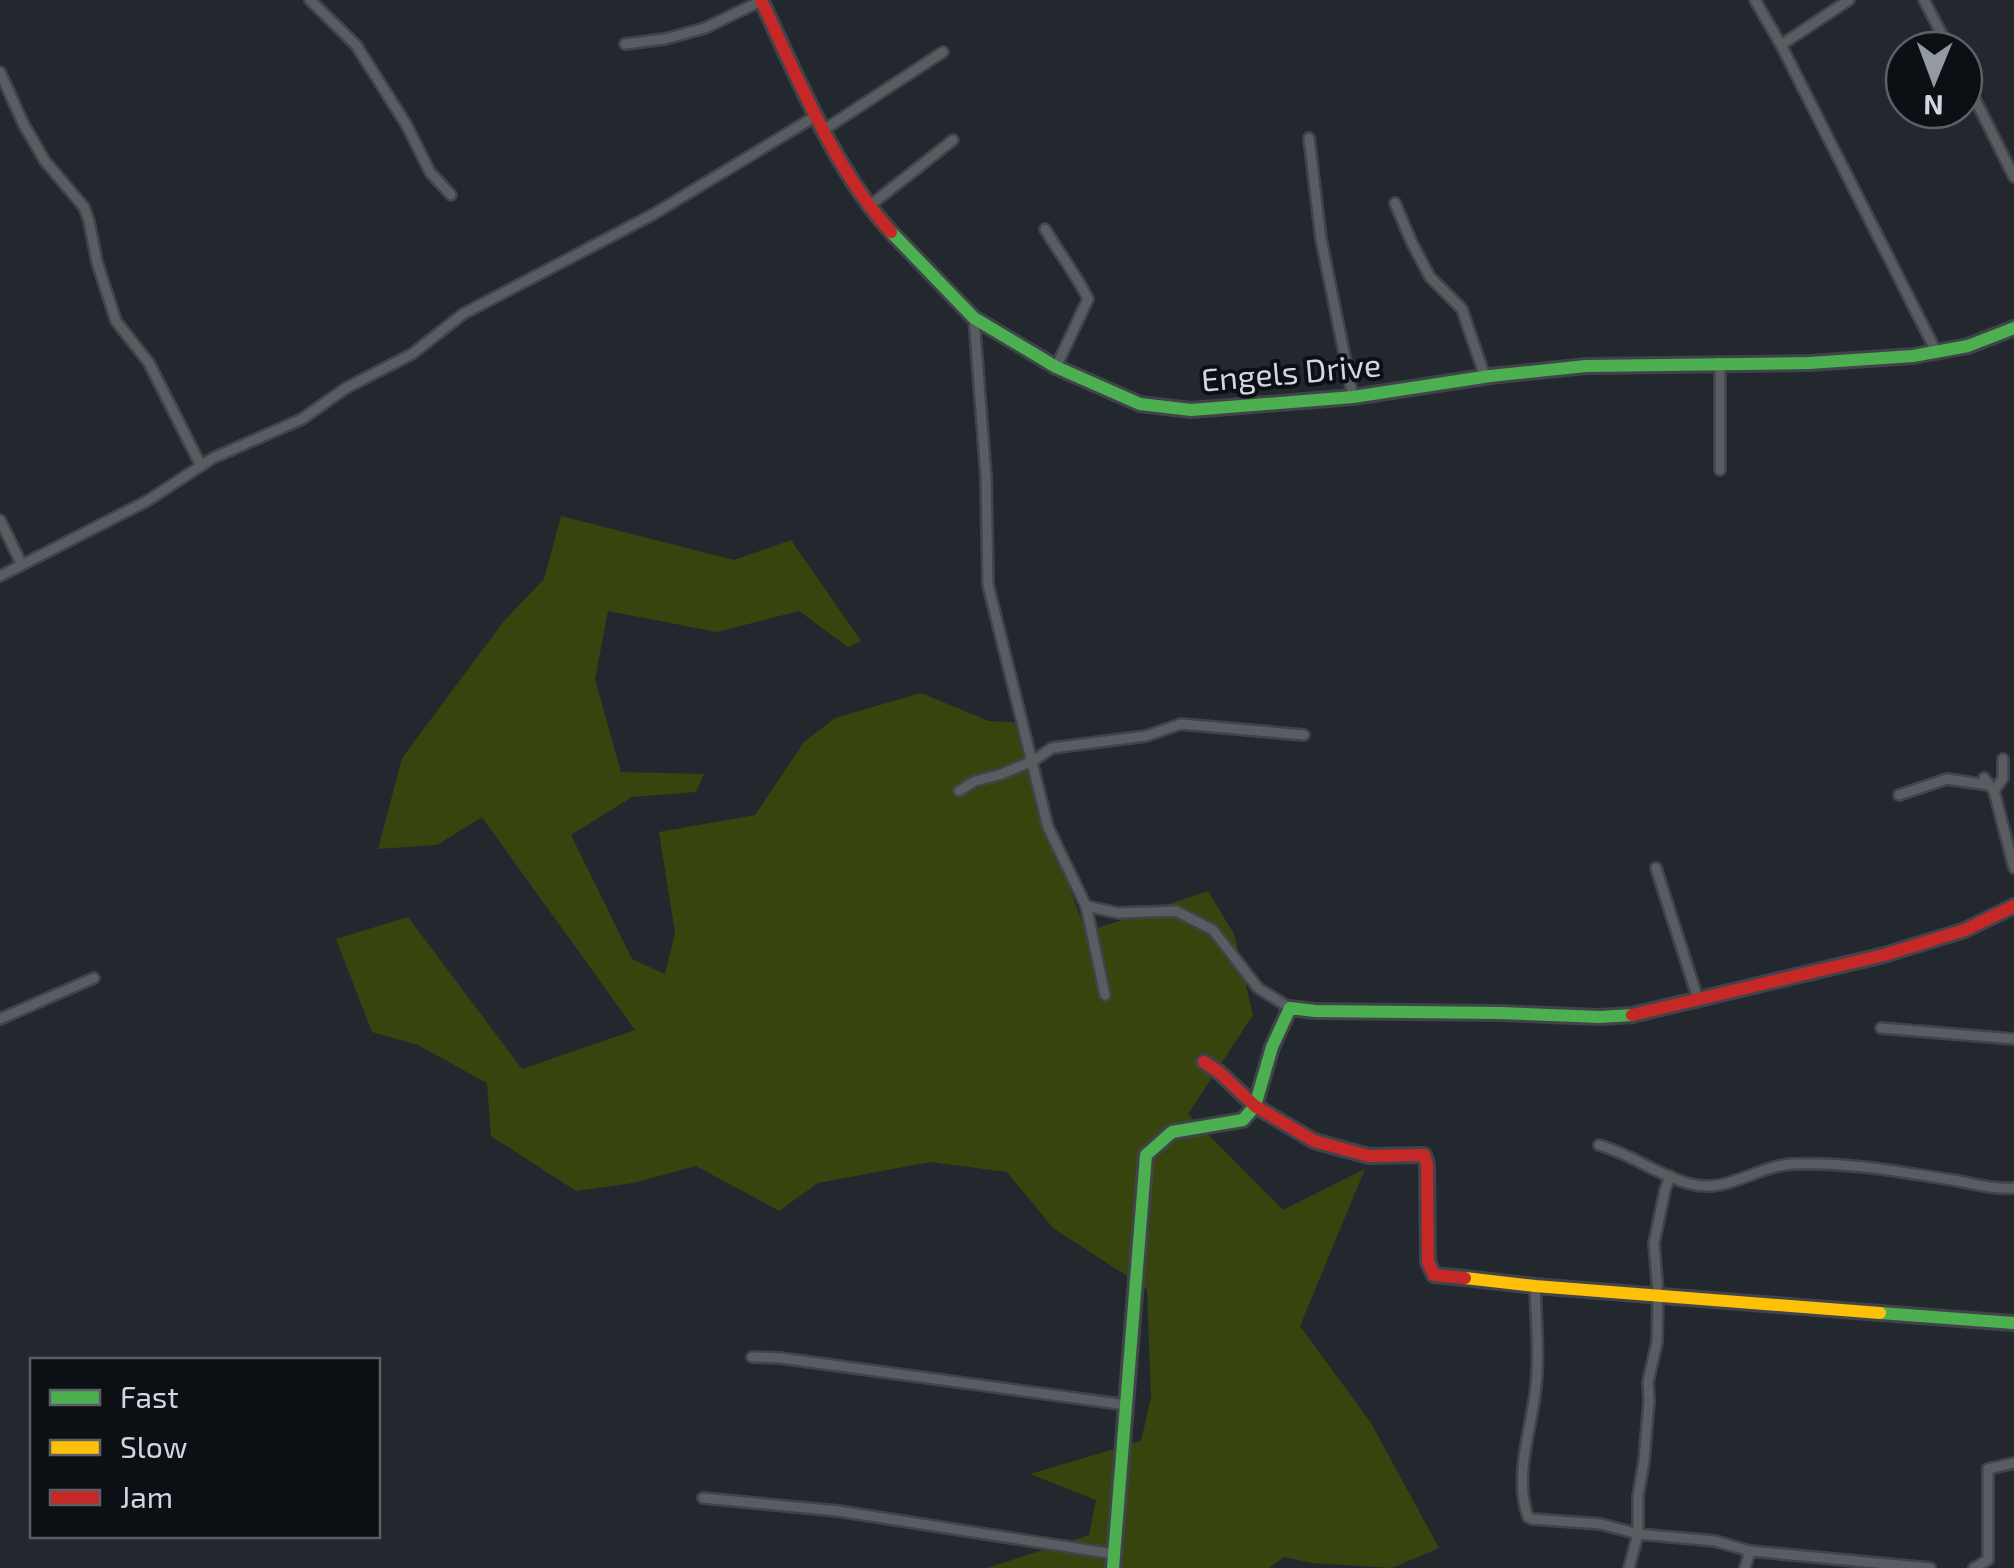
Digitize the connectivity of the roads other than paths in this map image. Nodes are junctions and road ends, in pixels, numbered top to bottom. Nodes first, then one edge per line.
1 (310, 0) edge
2 (762, 0) edge
3 (1755, 0) edge
4 (1848, 0) edge
5 (1924, 0) edge
6 (1940, 30) edge
7 (626, 44) dead end
8 (1781, 46) junction
9 (943, 52) dead end
10 (0, 72) edge
11 (816, 116) junction
12 (1984, 117) edge
13 (825, 129) junction
14 (1310, 138) dead end
15 (953, 140) dead end
16 (2014, 177) edge
17 (451, 195) dead end
18 (1395, 203) dead end
19 (868, 207) junction
20 (1045, 229) dead end
21 (974, 318) junction
22 (2014, 328) edge
23 (1938, 352) junction
24 (1720, 362) junction
25 (1056, 368) junction
26 (1485, 378) junction
27 (1353, 397) junction
28 (201, 466) junction
29 (1720, 470) dead end
30 (0, 520) edge
31 (22, 565) junction
32 (0, 576) edge
33 (1304, 735) dead end
34 (2002, 759) dead end
35 (1033, 761) junction
36 (1989, 785) junction
37 (959, 791) dead end
38 (1899, 795) dead end
39 (1656, 868) dead end
40 (2014, 868) edge
41 (1086, 906) junction
42 (2014, 906) edge
43 (94, 978) dead end
44 (1104, 996) dead end
45 (1698, 999) junction
46 (1290, 1008) junction
47 (0, 1019) edge
48 (1881, 1028) dead end
49 (2014, 1039) edge
50 (1204, 1062) dead end
51 (1255, 1106) junction
52 (1599, 1145) dead end
53 (1670, 1176) junction
54 (2014, 1188) edge
55 (1535, 1286) junction
56 (1658, 1294) junction
57 (2014, 1323) edge
58 (752, 1357) dead end
59 (1127, 1404) junction
60 (2014, 1463) edge
61 (703, 1498) dead end
62 (1638, 1534) junction
63 (1750, 1551) junction
64 (1114, 1561) edge
65 (1629, 1568) edge
66 (1746, 1568) edge
67 (1930, 1568) edge
68 (1974, 1568) edge

1 - 17 street
2 - 7 street
2 - 11 street, Engels Drive
3 - 8 street
4 - 8 street
5 - 6 street
8 - 23 street
9 - 13 street
10 - 28 street
11 - 13 street, Engels Drive
11 - 28 street
12 - 16 street
13 - 19 street, Engels Drive
14 - 27 street
15 - 19 street
18 - 26 street
19 - 21 street, Engels Drive
20 - 25 street
21 - 25 street, Engels Drive
21 - 35 street
22 - 23 street, Engels Drive
23 - 24 street, Engels Drive
24 - 26 street, Engels Drive
24 - 29 street
25 - 27 street, Engels Drive
26 - 27 street, Engels Drive
28 - 31 street
30 - 31 street
31 - 32 street
33 - 35 street
34 - 36 street
35 - 37 street
35 - 41 street
36 - 38 street
36 - 40 street
39 - 45 street
41 - 44 street
41 - 46 street
42 - 45 street
43 - 47 street
45 - 46 street
46 - 51 street
48 - 49 street
50 - 51 street
51 - 55 street
51 - 59 street
52 - 53 street
53 - 54 street
53 - 56 street
55 - 56 street
55 - 62 street
56 - 57 street
56 - 62 street
58 - 59 street
59 - 64 street
60 - 68 street
61 - 64 street
62 - 63 street
62 - 65 street
63 - 66 street
63 - 67 street

